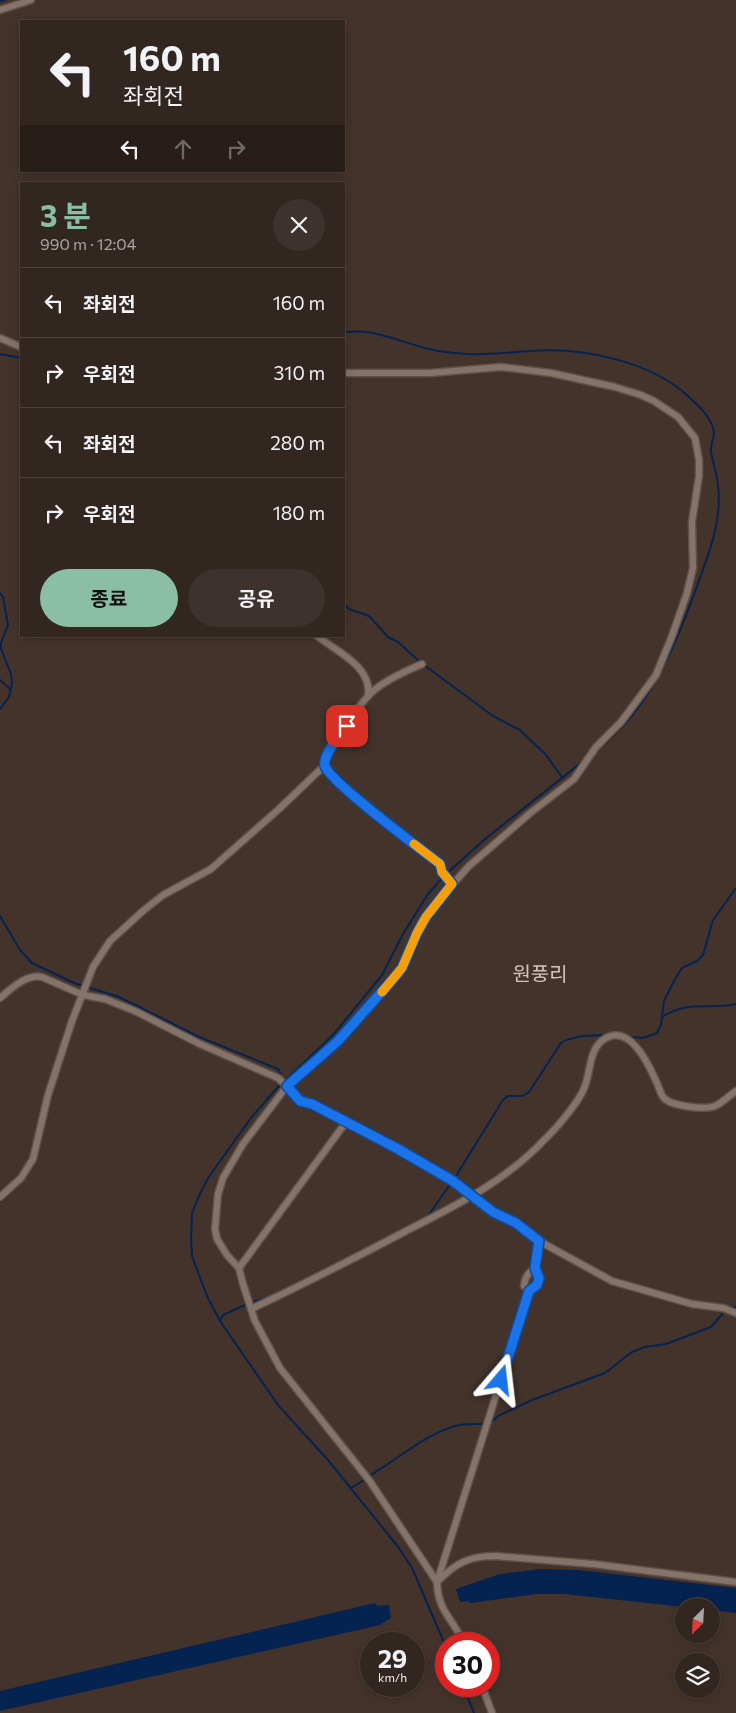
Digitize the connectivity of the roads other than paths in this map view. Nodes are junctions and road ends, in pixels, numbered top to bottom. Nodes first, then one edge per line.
1 (31, 0) edge
2 (0, 10) edge
3 (0, 338) edge
4 (20, 347) edge
5 (345, 374) edge
6 (318, 637) edge
7 (422, 664) dead end
8 (368, 697) junction
9 (325, 765) junction
10 (452, 884) junction
11 (84, 995) junction
12 (0, 998) edge
13 (287, 1086) junction
14 (736, 1091) edge
15 (346, 1122) junction
16 (0, 1197) edge
17 (472, 1197) junction
18 (539, 1241) junction
19 (239, 1268) junction
20 (535, 1268) junction
21 (529, 1291) junction
22 (251, 1309) junction
23 (736, 1312) edge
24 (437, 1582) junction
25 (736, 1582) edge
26 (457, 1632) edge
27 (486, 1697) edge
28 (492, 1713) edge

1 - 2 street
3 - 4 street
5 - 10 street
6 - 8 street
7 - 8 street
8 - 9 street
9 - 10 street
9 - 11 street
10 - 13 street
11 - 12 street
11 - 13 street
11 - 16 street
13 - 15 street
13 - 19 street
14 - 17 street
15 - 17 street
15 - 19 street
17 - 18 street
17 - 22 street
18 - 20 street
18 - 23 street
19 - 22 street
20 - 21 street
20 - 21 street
21 - 24 street
22 - 24 street
24 - 25 street
24 - 26 street
27 - 28 street

